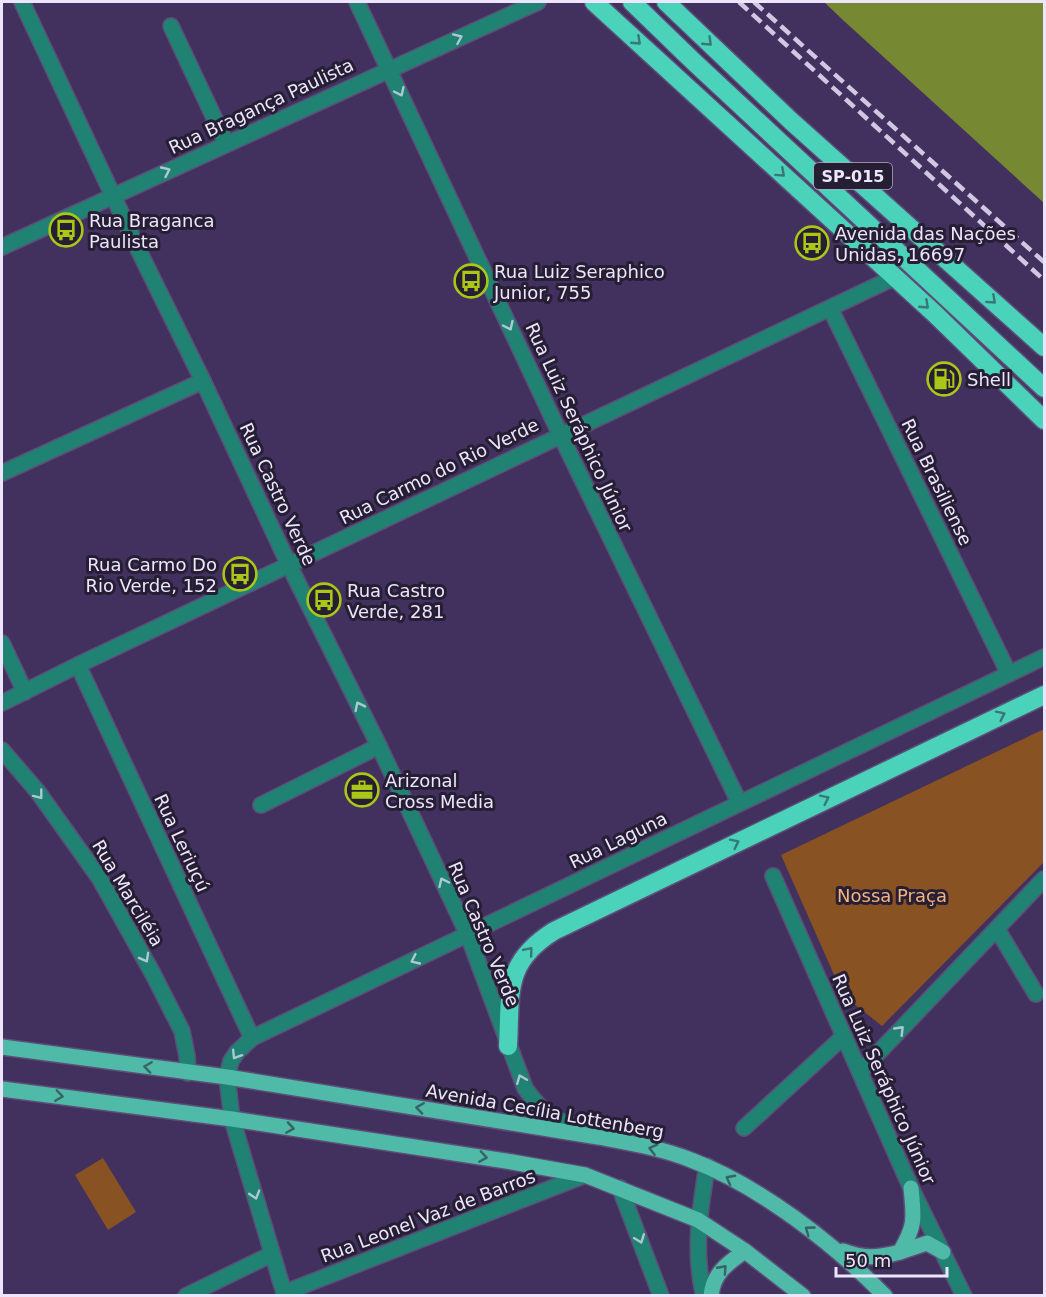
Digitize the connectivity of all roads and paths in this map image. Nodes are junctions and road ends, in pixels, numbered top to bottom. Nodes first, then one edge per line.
1 (22, 2) edge
2 (357, 2) edge
3 (538, 2) edge
4 (594, 2) edge
5 (632, 2) edge
6 (666, 2) edge
7 (171, 26) dead end
8 (389, 69) junction
9 (226, 143) junction
10 (113, 196) junction
11 (2, 247) edge
12 (894, 277) junction
13 (830, 308) junction
14 (1044, 347) edge
15 (203, 381) junction
16 (1044, 388) edge
17 (1044, 420) edge
18 (560, 434) junction
19 (2, 473) edge
20 (289, 565) junction
21 (2, 643) edge
22 (1044, 657) edge
23 (78, 664) junction
24 (1009, 674) junction
25 (25, 692) junction
26 (1044, 695) edge
27 (2, 703) edge
28 (379, 746) junction
29 (2, 750) edge
30 (739, 802) junction
31 (261, 805) dead end
32 (773, 876) dead end
33 (1044, 879) edge
34 (997, 929) junction
35 (468, 935) junction
36 (1036, 994) dead end
37 (844, 1036) junction
38 (252, 1038) junction
39 (508, 1046) junction
40 (2, 1047) edge
41 (188, 1072) junction
42 (860, 1072) junction
43 (227, 1077) junction
44 (3, 1090) edge
45 (232, 1119) junction
46 (744, 1128) dead end
47 (598, 1137) junction
48 (707, 1166) junction
49 (585, 1175) junction
50 (620, 1188) junction
51 (911, 1188) junction
52 (698, 1220) junction
53 (833, 1247) junction
54 (746, 1251) junction
55 (900, 1252) junction
56 (943, 1252) junction
57 (272, 1254) junction
58 (285, 1294) edge
59 (656, 1294) edge
60 (186, 1296) edge
61 (704, 1296) edge
62 (711, 1296) edge
63 (803, 1296) edge
64 (885, 1296) edge
65 (964, 1296) edge

1 - 10 street, Rua Castro Verde
2 - 8 street, Rua Luiz Seráphico Júnior
8 -> 3 street, Rua Bragança Paulista
4 -> 12 highway
5 - 16 highway
6 -> 14 highway, SP-015
7 - 9 street
8 - 9 street, Rua Bragança Paulista
8 -> 18 street, Rua Luiz Seráphico Júnior
10 -> 9 street, Rua Bragança Paulista
10 - 11 street, Rua Bragança Paulista
10 - 15 street, Rua Castro Verde
12 - 13 street, Rua Carmo do Rio Verde
12 -> 17 highway
13 - 18 street, Rua Carmo do Rio Verde
13 - 24 street, Rua Brasiliense
15 - 19 street
15 - 20 street, Rua Castro Verde
18 - 20 street, Rua Carmo do Rio Verde
18 - 30 street, Rua Luiz Seráphico Júnior
20 - 23 street, Rua Carmo do Rio Verde
28 -> 20 street, Rua Castro Verde
21 - 25 street
22 - 24 street, Rua Laguna
23 - 25 street, Rua Carmo do Rio Verde
23 - 38 street, Rua Leriuçú
24 - 30 street, Rua Laguna
25 - 27 street, Rua Carmo do Rio Verde
39 -> 26 highway
28 - 31 street
35 -> 28 street, Rua Castro Verde
29 -> 41 street, Rua Marciléia
30 - 35 street, Rua Laguna
32 - 37 street, Rua Luiz Seráphico Júnior
33 - 34 street
34 - 36 street
42 -> 34 street
35 -> 38 street, Rua Laguna
35 - 39 street, Rua Castro Verde
37 - 42 street, Rua Luiz Seráphico Júnior
37 - 46 street
38 -> 43 street, Rua Laguna
47 -> 39 street, Rua Castro Verde
41 -> 40 main road, Avenida Cecília Lottenberg
41 - 43 main road, Avenida Cecília Lottenberg
42 - 51 street, Rua Luiz Seráphico Júnior
43 - 45 street
47 -> 43 main road, Avenida Cecília Lottenberg
44 -> 45 main road
45 -> 49 main road
45 -> 57 street
48 -> 47 main road, Avenida Cecília Lottenberg
48 - 52 street
53 -> 48 main road, Avenida Cecília Lottenberg
49 - 50 main road
49 - 58 street, Rua Leonel Vaz de Barros
50 - 52 main road
50 -> 59 street
51 - 55 main road
51 - 56 street, Rua Luiz Seráphico Júnior
52 - 54 main road
52 - 61 street
53 - 55 main road
53 - 64 main road, Avenida Cecília Lottenberg
62 -> 54 main road
54 - 63 main road
55 - 56 main road
56 - 65 street, Rua Luiz Seráphico Júnior
57 - 58 street
57 - 60 street

